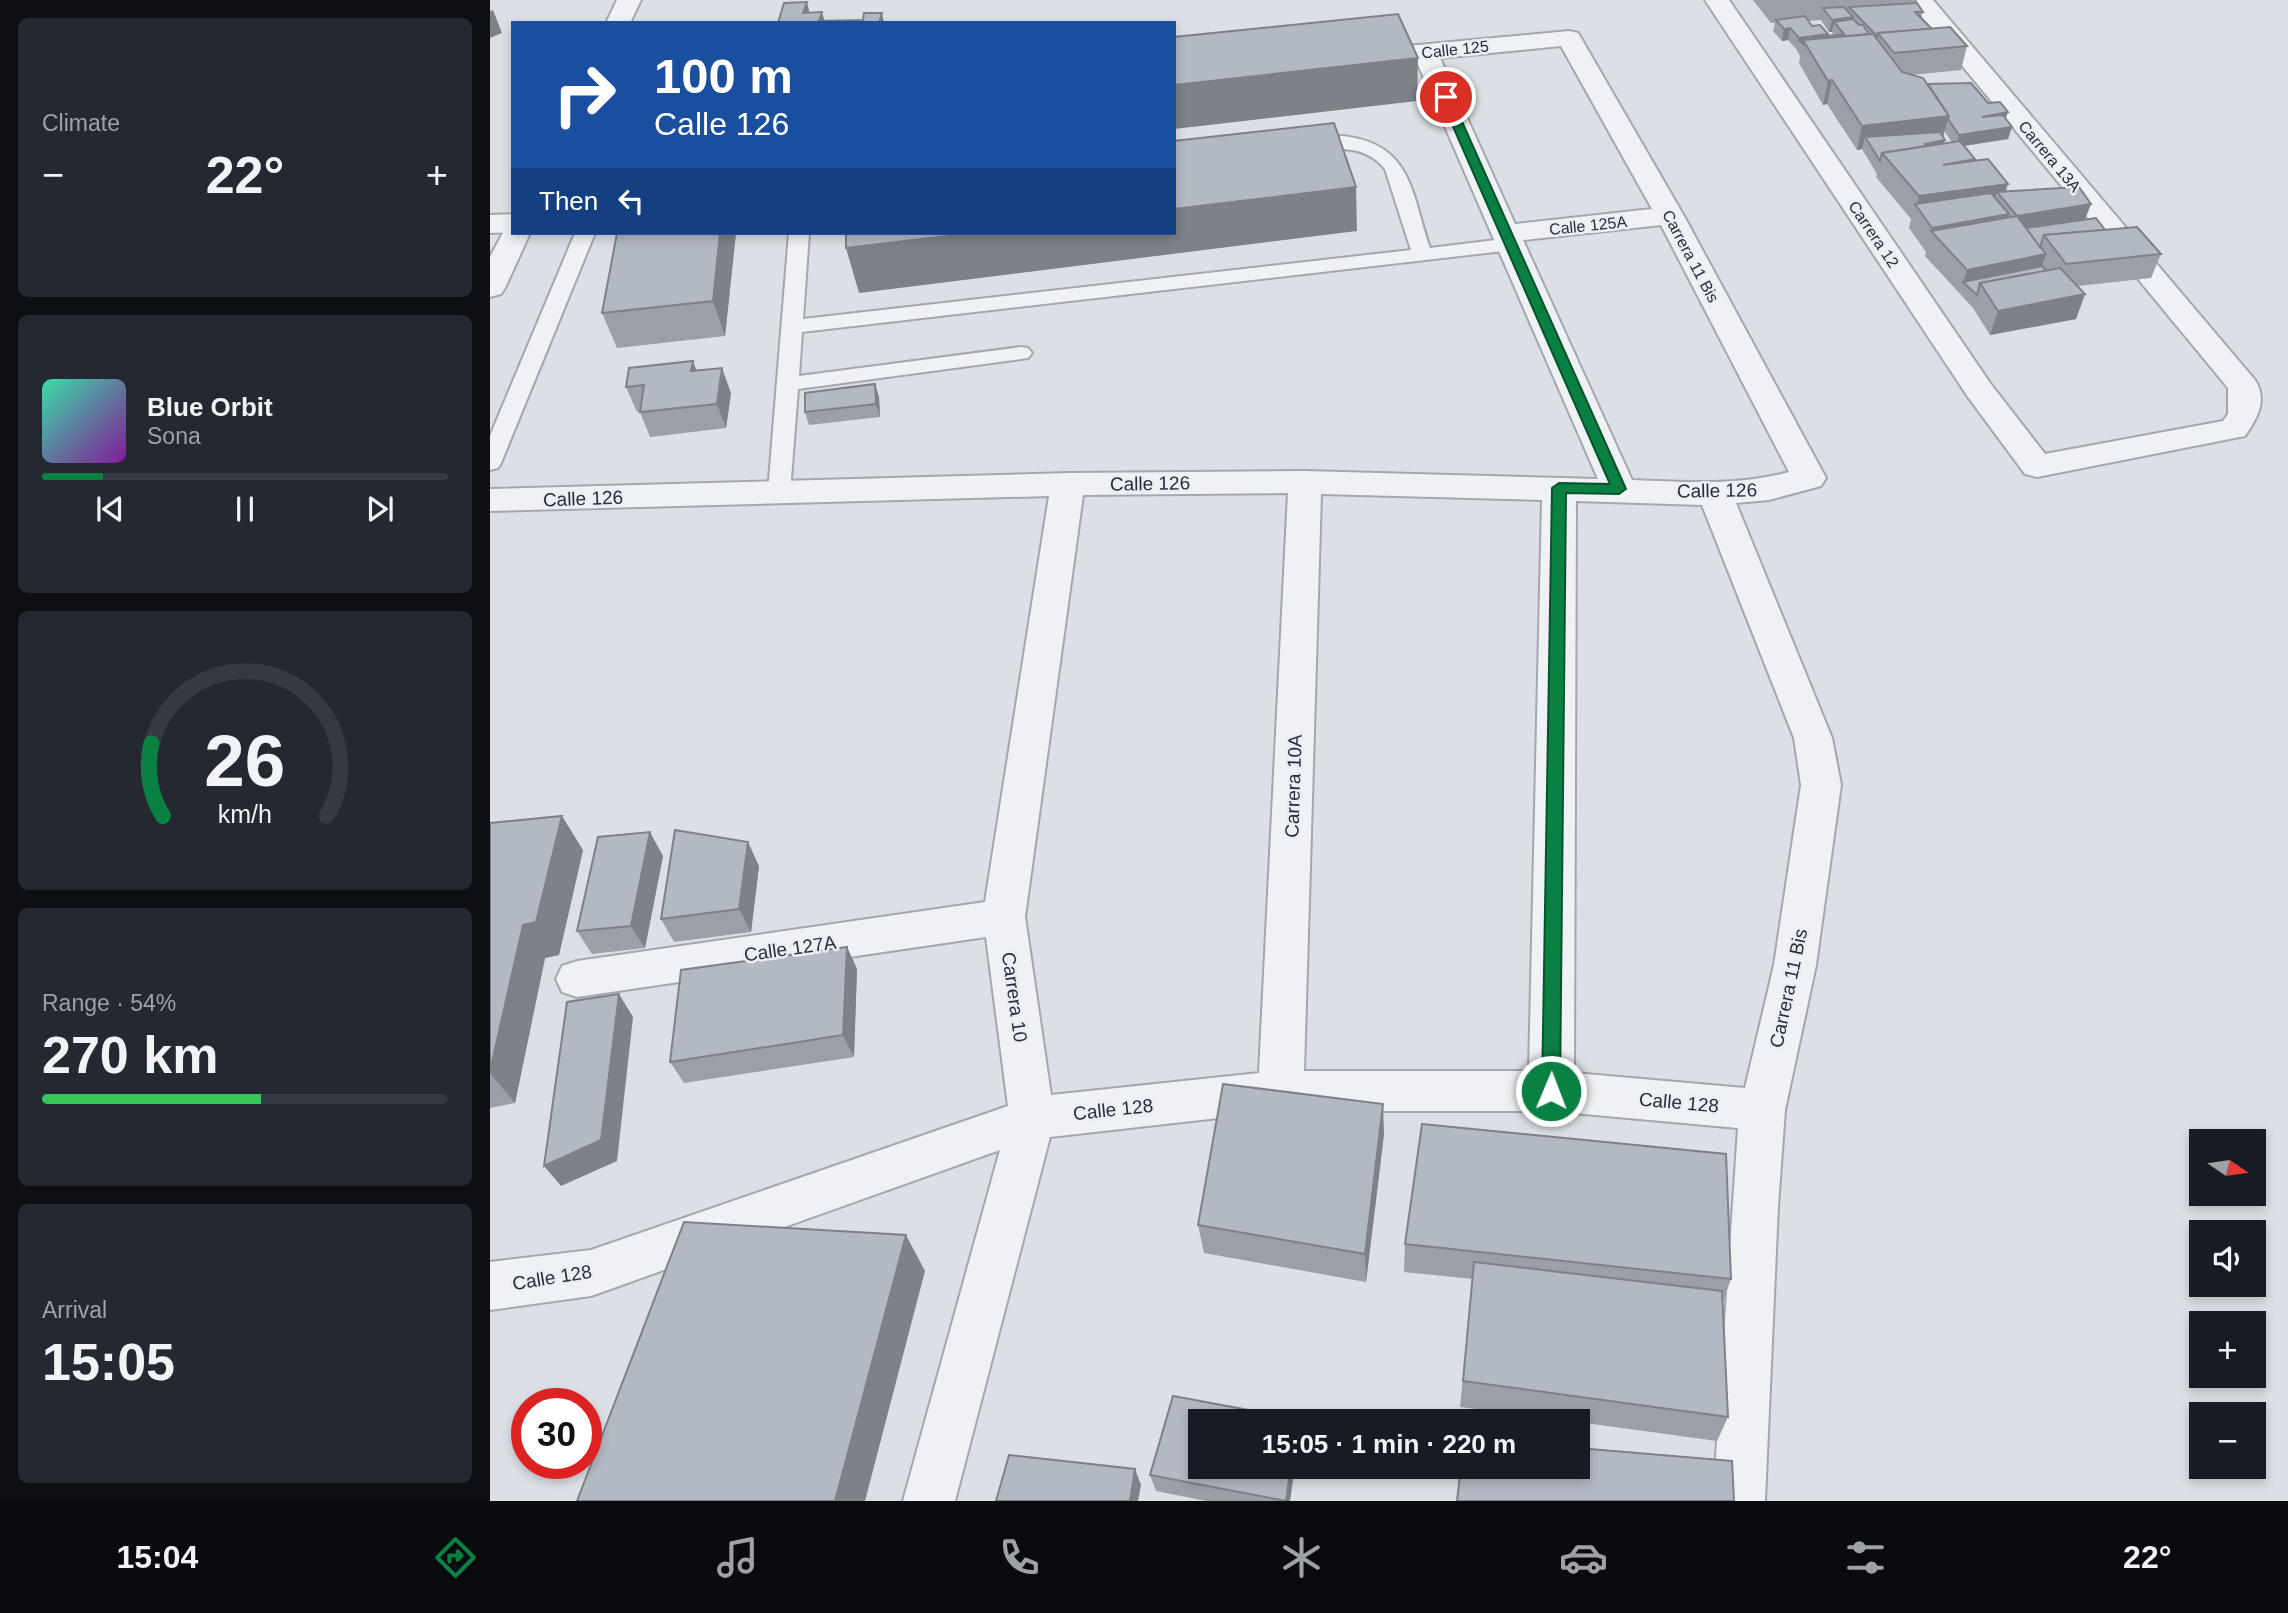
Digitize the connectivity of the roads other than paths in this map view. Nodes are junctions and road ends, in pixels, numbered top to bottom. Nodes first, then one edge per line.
1 (1717, 0) edge
2 (1920, 0) edge
3 (1569, 38) joint
4 (1425, 52) junction
5 (1346, 60) edge
6 (1281, 148) edge
7 (1670, 216) junction
8 (511, 223) edge
9 (490, 224) edge
10 (515, 235) edge
11 (585, 235) edge
12 (799, 235) edge
13 (1509, 238) junction
14 (1422, 254) junction
15 (493, 276) edge
16 (791, 327) junction
17 (1021, 353) dead end
18 (786, 384) junction
19 (2244, 414) joint
20 (490, 463) edge
21 (1809, 478) joint
22 (1305, 482) junction
23 (1068, 484) junction
24 (1559, 488) junction
25 (1619, 489) junction
26 (779, 492) junction
27 (1715, 494) junction
28 (490, 500) edge
29 (1004, 917) junction
30 (577, 979) dead end
31 (1281, 1091) junction
32 (1551, 1091) junction
33 (1762, 1110) junction
34 (1032, 1118) junction
35 (679, 1242) junction
36 (490, 1286) edge
37 (660, 1294) edge
38 (929, 1501) edge
39 (1739, 1501) edge

1 - 19 street, Carrera 12
2 - 19 street, Carrera 13A
3 - 4 street, Calle 125
3 - 7 street, Carrera 11 Bis
4 - 5 street, Calle 125
4 - 13 street
6 - 14 lane
7 - 13 street, Calle 125A
7 - 21 street, Carrera 11 Bis
8 - 9 street
10 - 15 street
11 - 20 lane
12 - 16 lane
13 - 14 lane
13 - 25 street
14 - 16 lane
16 - 18 lane
17 - 18 lane
18 - 26 lane
21 - 27 street, Calle 126
22 - 23 street, Calle 126
22 - 24 street, Calle 126
22 - 31 street, Carrera 10A
23 - 26 street, Calle 126
23 - 29 street, Carrera 10
24 - 25 street, Calle 126
24 - 32 street
25 - 27 street, Calle 126
26 - 28 street, Calle 126
27 - 33 street, Carrera 11 Bis
29 - 30 street, Calle 127A
29 - 34 street, Carrera 10
31 - 32 street, Calle 128
31 - 34 street, Calle 128
32 - 33 street, Calle 128
33 - 39 street, Carrera 11 Bis
34 - 35 street, Calle 128
34 - 38 street, Carrera 10
35 - 36 street, Calle 128
35 - 37 street

